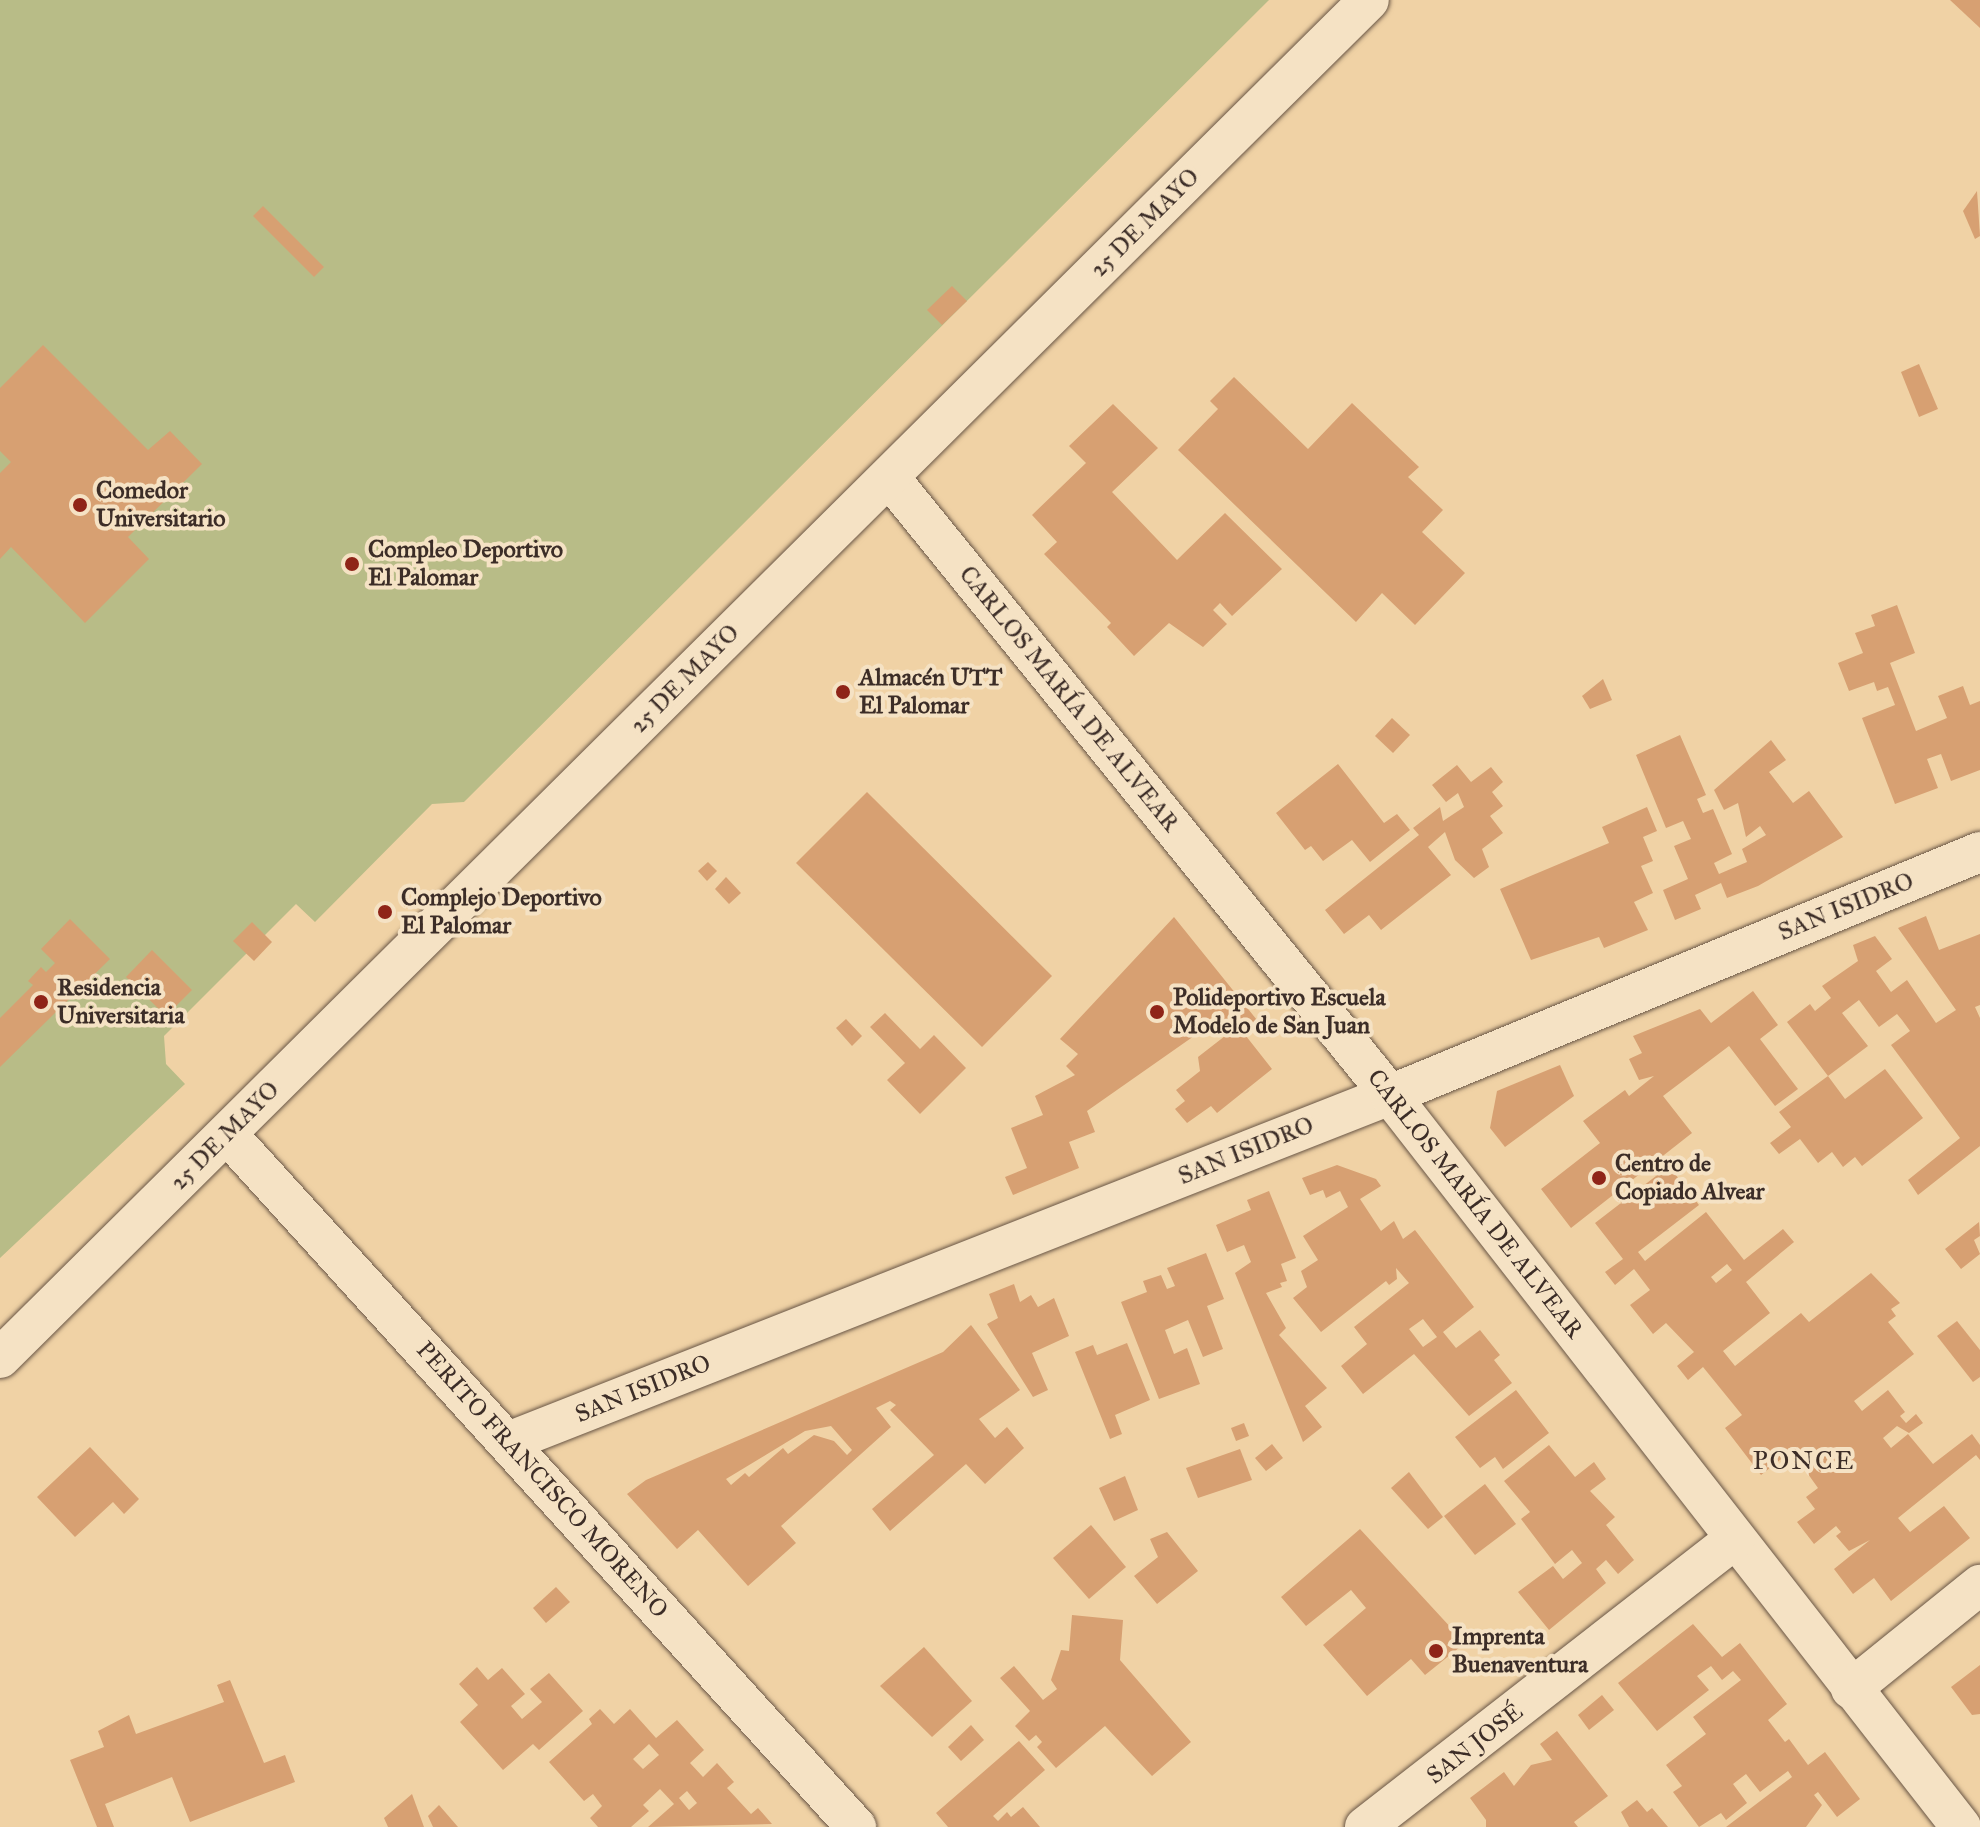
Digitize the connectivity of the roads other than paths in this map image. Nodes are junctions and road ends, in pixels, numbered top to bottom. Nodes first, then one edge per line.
1 (1369, 0) edge
2 (889, 477) junction
3 (1980, 852) edge
4 (1390, 1095) junction
5 (227, 1134) junction
6 (0, 1358) edge
7 (508, 1442) junction
8 (1735, 1539) junction
9 (1980, 1585) edge
10 (1851, 1689) junction
11 (856, 1827) edge
12 (1365, 1827) edge
13 (1961, 1827) edge

1 - 2 street, 25 DE MAYO
2 - 4 street, CARLOS MARÍA DE ALVEAR
2 - 5 street, 25 DE MAYO
3 - 4 street, SAN ISIDRO
4 - 7 street, SAN ISIDRO
4 - 8 street, CARLOS MARÍA DE ALVEAR
5 - 6 street, 25 DE MAYO
5 - 7 street, PERITO FRANCISCO MORENO
7 - 11 street, PERITO FRANCISCO MORENO
8 - 10 street, CARLOS MARÍA DE ALVEAR
8 - 12 street, SAN JOSÉ
9 - 10 street
10 - 13 street, CARLOS MARÍA DE ALVEAR

